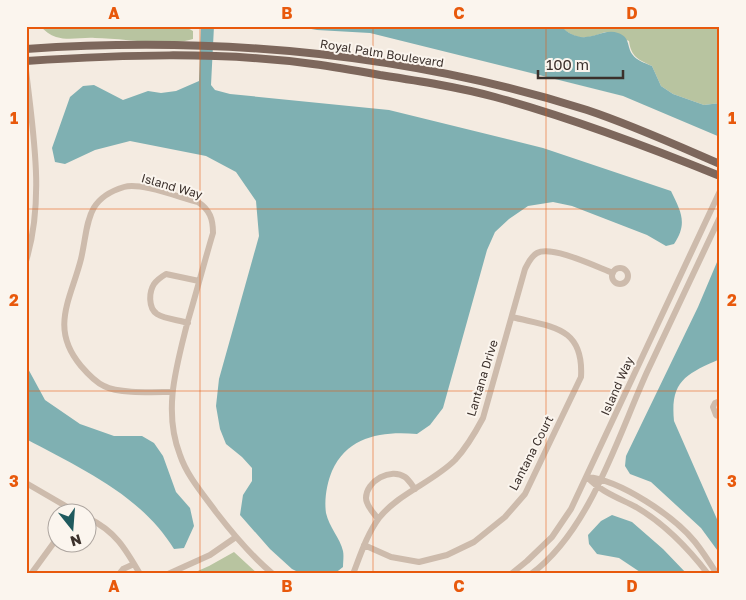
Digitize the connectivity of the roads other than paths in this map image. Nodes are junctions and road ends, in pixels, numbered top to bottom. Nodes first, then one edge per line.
1 (26, 49) edge
2 (26, 60) edge
3 (26, 70) edge
4 (720, 164) edge
5 (720, 176) edge
6 (720, 191) edge
7 (720, 217) edge
8 (26, 260) edge
9 (613, 273) dead end
10 (199, 281) junction
11 (512, 317) junction
12 (188, 323) junction
13 (172, 392) junction
14 (720, 401) edge
15 (720, 417) edge
16 (587, 477) junction
17 (601, 478) junction
18 (26, 483) edge
19 (596, 488) junction
20 (415, 489) junction
21 (55, 502) edge
22 (378, 519) junction
23 (98, 523) edge
24 (236, 537) junction
25 (364, 545) junction
26 (48, 551) edge
27 (527, 562) junction
28 (134, 564) junction
29 (534, 572) edge
30 (31, 574) edge
31 (118, 574) edge
32 (140, 574) edge
33 (168, 574) edge
34 (272, 574) edge
35 (353, 574) edge
36 (511, 574) edge
37 (708, 574) edge
38 (717, 574) edge

1 - 4 main road, Royal Palm Boulevard
2 - 5 main road, Royal Palm Boulevard
3 - 8 street
6 - 16 street, Island Way
7 - 17 street, Island Way
9 - 11 street, Lantana Drive
10 - 12 street, Island Way
10 - 12 street
10 - 13 street, Island Way
11 - 20 street, Lantana Drive
11 - 25 street, Lantana Court
12 - 13 street, Island Way
13 - 24 street, Island Way
14 - 15 street
16 - 17 street
16 - 19 street
16 - 27 street, Island Way
17 - 19 street, Island Way
17 - 38 street
18 - 21 street
19 - 29 street, Island Way
19 - 37 street
20 - 22 street, Lantana Drive
20 - 22 street
22 - 25 street, Lantana Drive
23 - 28 street
24 - 33 street
24 - 34 street, Island Way
25 - 35 street, Lantana Drive
26 - 30 street
27 - 29 street
27 - 36 street, Island Way
28 - 31 street
28 - 32 street

